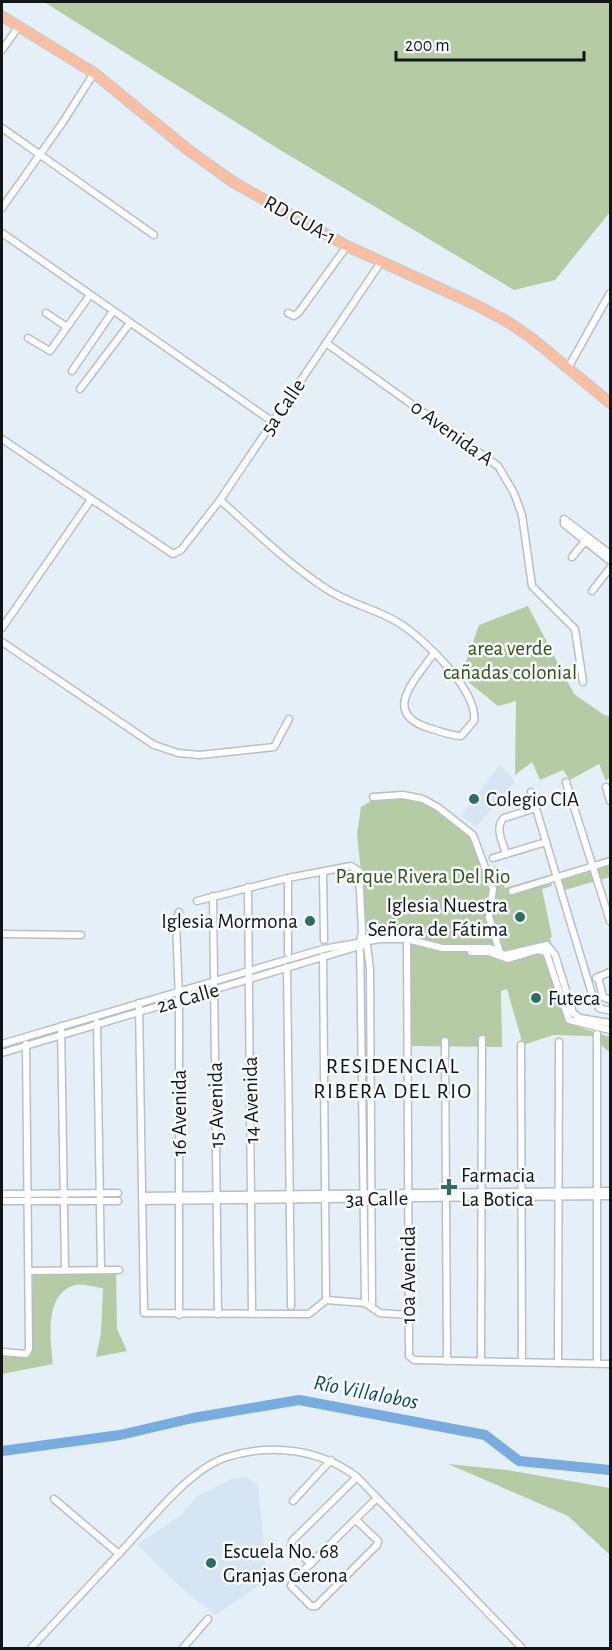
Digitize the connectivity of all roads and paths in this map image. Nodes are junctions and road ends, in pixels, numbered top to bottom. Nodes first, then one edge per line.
1 (2, 16) edge
2 (19, 26) junction
3 (2, 50) edge
4 (94, 73) junction
5 (2, 128) edge
6 (39, 156) junction
7 (2, 208) edge
8 (2, 233) edge
9 (154, 235) dead end
10 (347, 246) junction
11 (381, 262) junction
12 (610, 293) edge
13 (90, 295) junction
14 (113, 311) junction
15 (46, 313) dead end
16 (288, 314) dead end
17 (130, 323) junction
18 (67, 327) junction
19 (28, 338) dead end
20 (326, 344) junction
21 (568, 368) junction
22 (72, 371) dead end
23 (80, 388) dead end
24 (610, 403) edge
25 (273, 422) junction
26 (2, 439) edge
27 (220, 500) junction
28 (90, 501) junction
29 (587, 539) junction
30 (610, 554) edge
31 (572, 557) dead end
32 (610, 561) edge
33 (610, 568) edge
34 (592, 591) dead end
35 (2, 628) edge
36 (2, 642) edge
37 (434, 653) junction
38 (583, 682) dead end
39 (289, 719) dead end
40 (566, 782) dead end
41 (606, 787) dead end
42 (531, 792) dead end
43 (373, 797) dead end
44 (610, 801) edge
45 (536, 808) junction
46 (546, 842) junction
47 (506, 854) junction
48 (494, 858) dead end
49 (610, 861) edge
50 (593, 867) junction
51 (323, 872) junction
52 (288, 878) junction
53 (558, 878) junction
54 (248, 887) junction
55 (512, 891) dead end
56 (213, 896) junction
57 (197, 901) dead end
58 (179, 912) dead end
59 (610, 921) edge
60 (2, 934) edge
61 (81, 935) dead end
62 (324, 939) dead end
63 (407, 941) junction
64 (367, 942) junction
65 (323, 949) junction
66 (548, 949) junction
67 (288, 956) junction
68 (501, 956) junction
69 (324, 957) junction
70 (288, 968) junction
71 (248, 971) junction
72 (610, 972) edge
73 (598, 977) junction
74 (214, 981) junction
75 (249, 981) junction
76 (590, 981) junction
77 (178, 991) junction
78 (214, 991) junction
79 (179, 1000) junction
80 (610, 1000) edge
81 (139, 1003) junction
82 (610, 1011) edge
83 (140, 1012) junction
84 (97, 1015) junction
85 (610, 1023) edge
86 (97, 1024) junction
87 (61, 1026) junction
88 (610, 1030) edge
89 (597, 1034) dead end
90 (61, 1035) junction
91 (26, 1037) junction
92 (482, 1039) dead end
93 (445, 1041) dead end
94 (559, 1041) dead end
95 (2, 1044) edge
96 (26, 1045) junction
97 (521, 1045) dead end
98 (2, 1053) edge
99 (610, 1191) edge
100 (2, 1194) edge
101 (520, 1194) junction
102 (558, 1194) junction
103 (597, 1194) junction
104 (445, 1195) junction
105 (481, 1195) junction
106 (368, 1196) junction
107 (408, 1196) junction
108 (610, 1196) edge
109 (63, 1197) junction
110 (100, 1197) junction
111 (118, 1197) dead end
112 (291, 1197) junction
113 (327, 1197) junction
114 (28, 1198) junction
115 (179, 1198) junction
116 (217, 1198) junction
117 (253, 1198) junction
118 (143, 1199) junction
119 (2, 1202) edge
120 (64, 1270) junction
121 (101, 1270) junction
122 (119, 1270) dead end
123 (29, 1271) junction
124 (326, 1300) junction
125 (365, 1303) junction
126 (291, 1306) dead end
127 (372, 1306) junction
128 (218, 1314) junction
129 (252, 1314) junction
130 (179, 1315) junction
131 (408, 1315) junction
132 (2, 1352) edge
133 (447, 1361) junction
134 (481, 1362) junction
135 (522, 1362) junction
136 (558, 1363) junction
137 (597, 1364) junction
138 (610, 1364) edge
139 (330, 1460) junction
140 (357, 1477) junction
141 (377, 1498) junction
142 (54, 1499) dead end
143 (293, 1501) dead end
144 (356, 1520) junction
145 (119, 1554) junction
146 (311, 1564) junction
147 (208, 1619) dead end
148 (31, 1648) edge
149 (183, 1648) edge
150 (522, 1648) edge

1 - 2 main road, RD GUA-1
2 - 3 street
2 - 4 main road, RD GUA-1
4 - 6 street
4 - 10 main road, RD GUA-1
5 - 6 street
6 - 7 street
6 - 9 street
8 - 13 street
10 - 11 main road, RD GUA-1
10 - 16 street
11 - 20 street, 5a Calle
11 - 21 main road, RD GUA-1
12 - 21 street
13 - 14 street
13 - 18 street
14 - 17 street
14 - 22 street
15 - 18 street
17 - 23 street
17 - 25 street
18 - 19 street
20 - 25 street, 5a Calle
20 - 38 street, 0 Avenida A
21 - 24 main road, RD GUA-1
25 - 27 street, 5a Calle
26 - 28 street
27 - 28 street, 5a Calle
27 - 37 street
28 - 35 street
29 - 30 street
29 - 31 street
29 - 32 street
33 - 34 street
36 - 39 street
37 - 37 street
40 - 50 street
41 - 44 street
42 - 45 street
43 - 68 street
45 - 46 street
45 - 47 street
46 - 47 street
46 - 53 street
47 - 48 street
49 - 50 street
50 - 53 street
50 - 59 street
51 - 52 street
51 - 62 street
51 - 64 street
52 - 54 street
52 - 67 street
53 - 55 street
53 - 76 street
54 - 56 street
54 - 71 street, 14 Avenida
56 - 57 street
56 - 74 street, 15 Avenida
58 - 77 street, 16 Avenida
60 - 61 street
63 - 64 street
63 - 68 street
63 - 107 street, 10a Avenida
64 - 65 street, 2a Calle
64 - 69 street, 2a Calle
64 - 106 street
65 - 67 street, 2a Calle
65 - 69 street
66 - 68 street
66 - 85 street
66 - 88 street
67 - 70 street
67 - 71 street, 2a Calle
69 - 70 street, 2a Calle
69 - 113 street
70 - 75 street, 2a Calle
70 - 112 street
71 - 74 street, 2a Calle
71 - 75 street, 14 Avenida
72 - 73 street
73 - 76 street
73 - 80 street
74 - 77 street, 2a Calle
74 - 78 street, 15 Avenida
75 - 78 street, 2a Calle
75 - 117 street, 14 Avenida
76 - 82 street
77 - 79 street, 16 Avenida
77 - 81 street, 2a Calle
78 - 79 street, 2a Calle
78 - 116 street, 15 Avenida
79 - 83 street, 2a Calle
79 - 115 street, 16 Avenida
81 - 83 street
81 - 84 street, 2a Calle
83 - 86 street, 2a Calle
83 - 118 street
84 - 86 street
84 - 87 street, 2a Calle
86 - 90 street, 2a Calle
86 - 110 street
87 - 90 street
87 - 91 street, 2a Calle
89 - 103 street
90 - 96 street, 2a Calle
90 - 109 street
91 - 95 street, 2a Calle
91 - 96 street
92 - 105 street
93 - 104 street
94 - 102 street
96 - 98 street, 2a Calle
96 - 114 street
97 - 101 street
99 - 103 street, 3a Calle
100 - 114 street
101 - 102 street, 3a Calle
101 - 105 street, 3a Calle
101 - 135 street
102 - 103 street, 3a Calle
102 - 136 street
103 - 108 street, 3a Calle
103 - 137 street
104 - 105 street, 3a Calle
104 - 107 street, 3a Calle
104 - 133 street
105 - 134 street
106 - 107 street, 3a Calle
106 - 113 street, 3a Calle
106 - 125 street
106 - 127 street
107 - 131 street, 10a Avenida
109 - 110 street
109 - 114 street
109 - 120 street
110 - 111 street
110 - 121 street
112 - 113 street, 3a Calle
112 - 117 street, 3a Calle
112 - 126 street
113 - 124 street
114 - 119 street
114 - 123 street
115 - 116 street, 3a Calle
115 - 118 street, 3a Calle
115 - 130 street, 16 Avenida
116 - 117 street, 3a Calle
116 - 128 street, 15 Avenida
117 - 129 street, 14 Avenida
118 - 130 street
120 - 121 street
120 - 123 street
121 - 122 street
123 - 132 street
124 - 125 street
124 - 129 street
125 - 127 street
127 - 131 street
128 - 129 street
128 - 130 street
131 - 133 street, 10a Avenida
133 - 134 street
134 - 135 street
135 - 136 street
136 - 137 street
137 - 138 street
139 - 140 street
139 - 143 street
139 - 145 street
140 - 141 street
140 - 146 street
141 - 144 street
141 - 150 street
142 - 145 street
144 - 146 street
144 - 146 street
145 - 148 street
147 - 149 street

